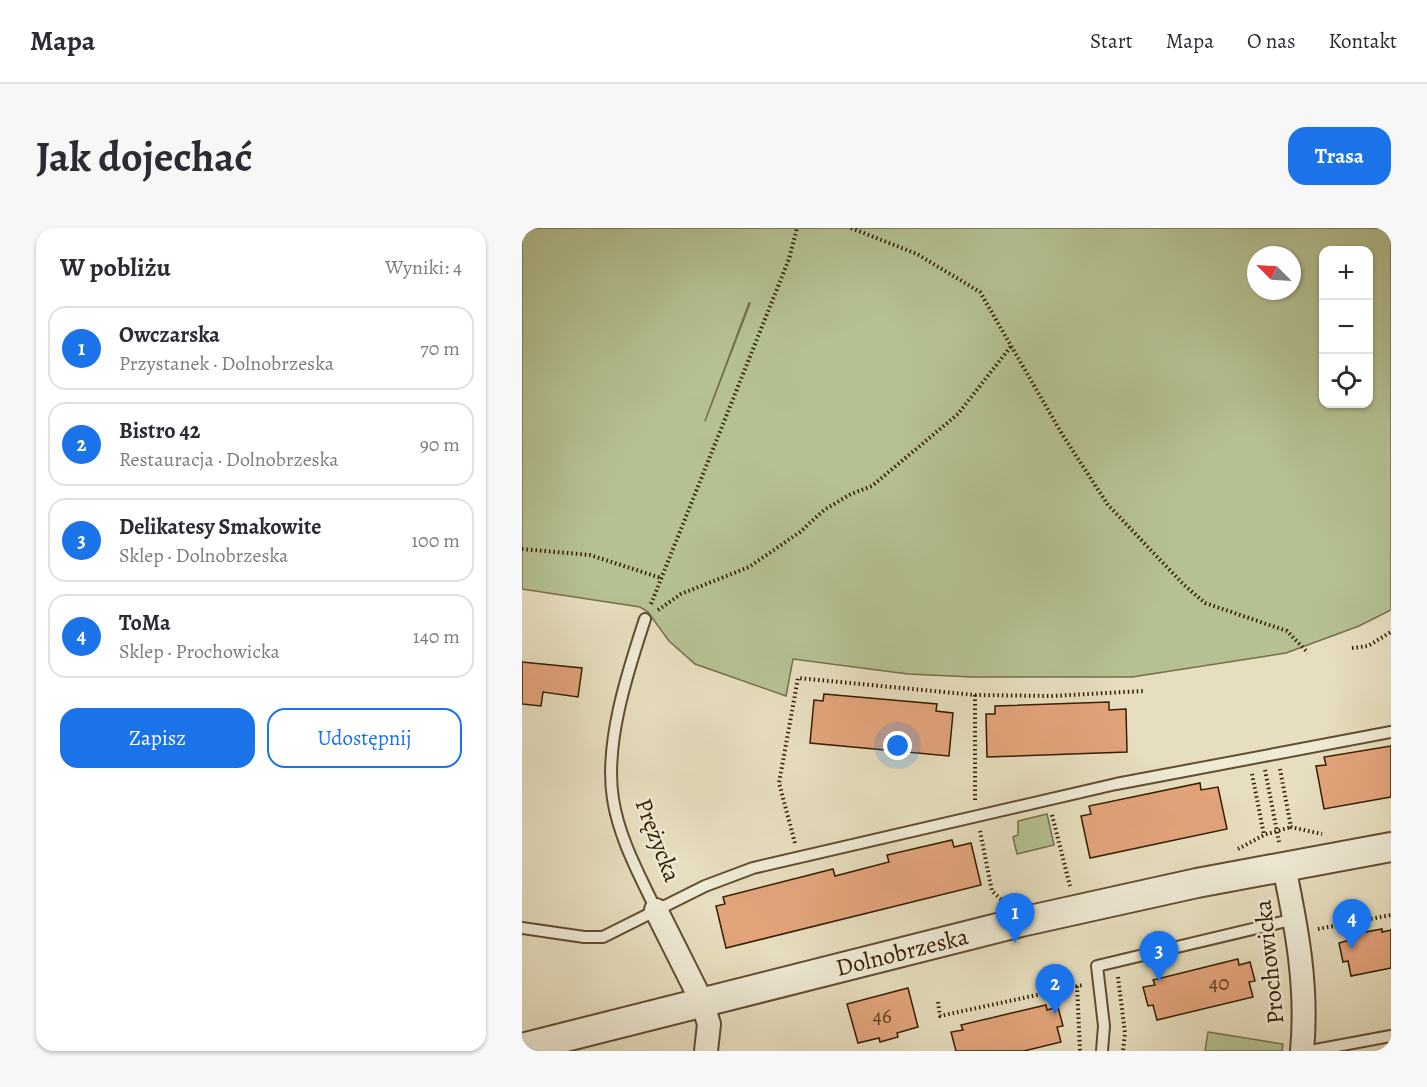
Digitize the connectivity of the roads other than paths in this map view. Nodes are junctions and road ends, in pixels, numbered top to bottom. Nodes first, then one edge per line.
1 (645, 619) road end
2 (1391, 732) edge
3 (1391, 847) edge
4 (1284, 867) junction
5 (656, 910) junction
6 (1304, 925) junction
7 (522, 928) edge
8 (702, 1002) junction
9 (1391, 1036) edge
10 (522, 1048) edge
11 (706, 1051) edge
12 (1102, 1051) edge
13 (1302, 1051) edge
14 (1310, 1051) edge

1 - 5 lane, Prężycka
2 - 5 lane
3 - 4 street, Dolnobrzeska
4 - 6 street, Prochowicka
4 - 8 street, Dolnobrzeska
5 - 7 lane
5 - 8 street, Prężycka
6 - 12 lane
6 - 13 street, Prochowicka
8 - 10 street, Dolnobrzeska
8 - 11 street, Prężycka
9 - 14 lane

